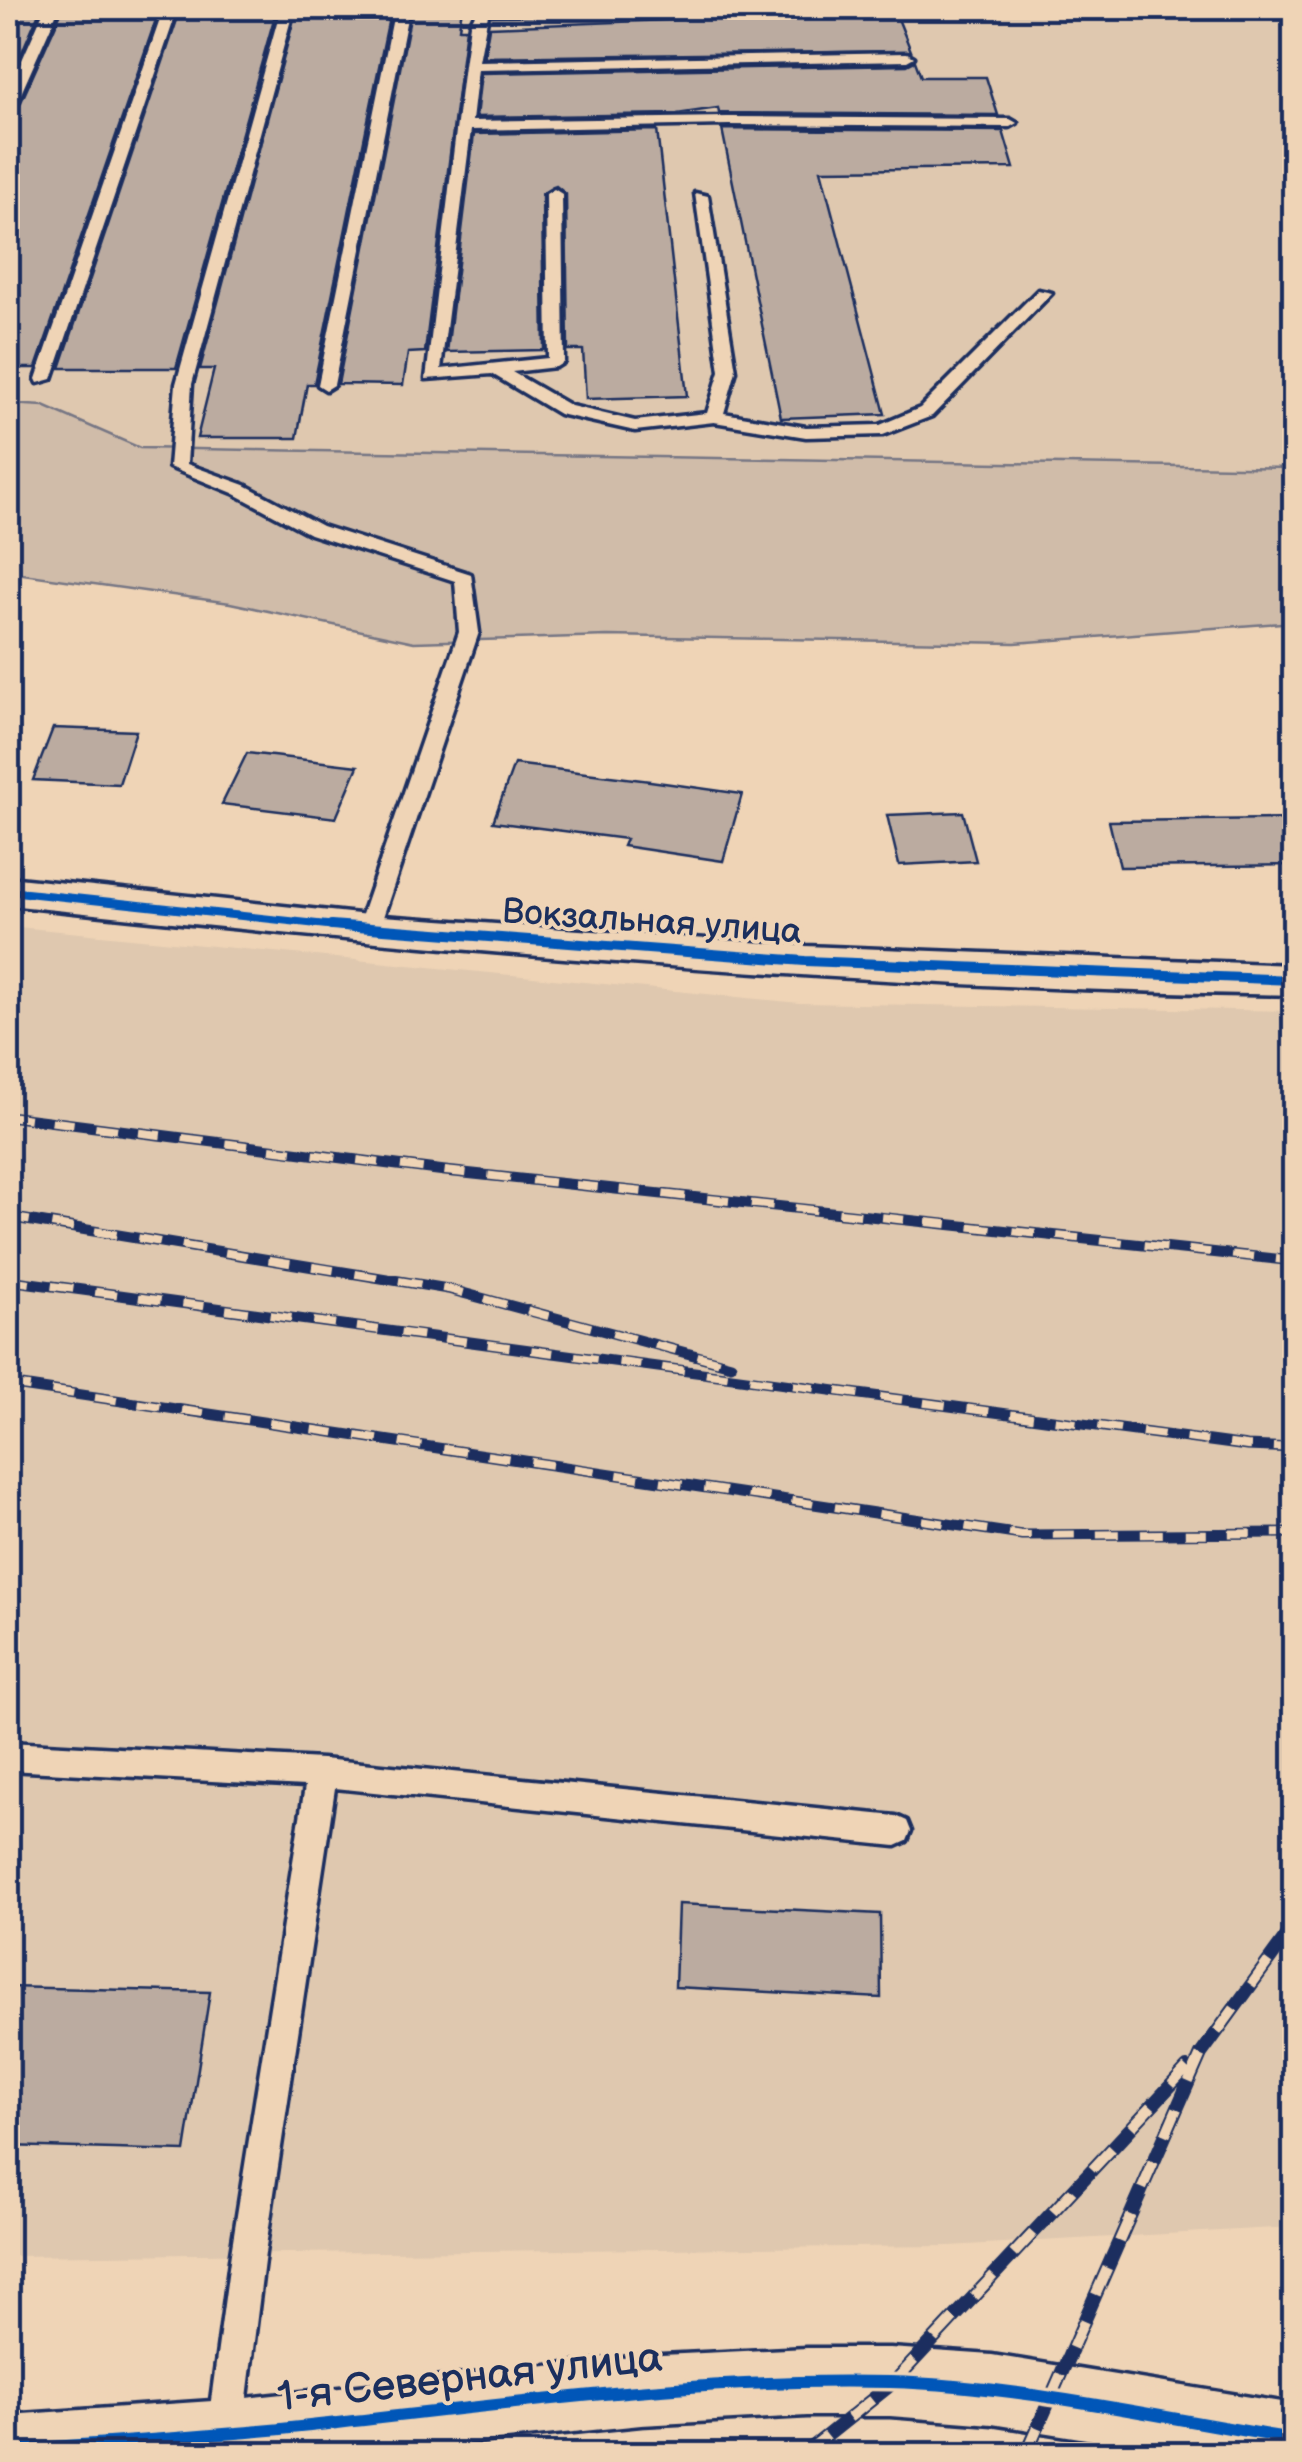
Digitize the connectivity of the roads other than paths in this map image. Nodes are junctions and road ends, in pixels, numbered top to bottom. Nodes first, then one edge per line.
1 (52, 8) edge
2 (171, 8) edge
3 (287, 8) edge
4 (402, 8) edge
5 (483, 8) edge
6 (713, 8) edge
7 (908, 57) dead end
8 (471, 65) junction
9 (8, 106) edge
10 (1010, 123) dead end
11 (464, 126) junction
12 (554, 194) dead end
13 (700, 196) dead end
14 (1044, 294) dead end
15 (496, 368) junction
16 (44, 380) dead end
17 (326, 385) dead end
18 (714, 417) junction
19 (8, 891) edge
20 (368, 929) junction
21 (1294, 980) edge
22 (8, 1756) edge
23 (322, 1773) junction
24 (896, 1831) dead end
25 (224, 2435) junction
26 (1294, 2439) edge
27 (8, 2450) edge

1 - 9 lane
2 - 16 lane
3 - 20 lane
4 - 17 lane
5 - 6 lane
5 - 8 lane
7 - 8 lane
8 - 11 lane
10 - 11 lane
11 - 15 lane
12 - 15 lane
13 - 18 lane
14 - 18 lane
15 - 18 lane
19 - 20 street, Вокзальная улица
20 - 21 street, Вокзальная улица
22 - 23 lane
23 - 24 lane
23 - 25 lane
25 - 26 street, 1-я Северная улица
25 - 27 street, 1-я Северная улица

